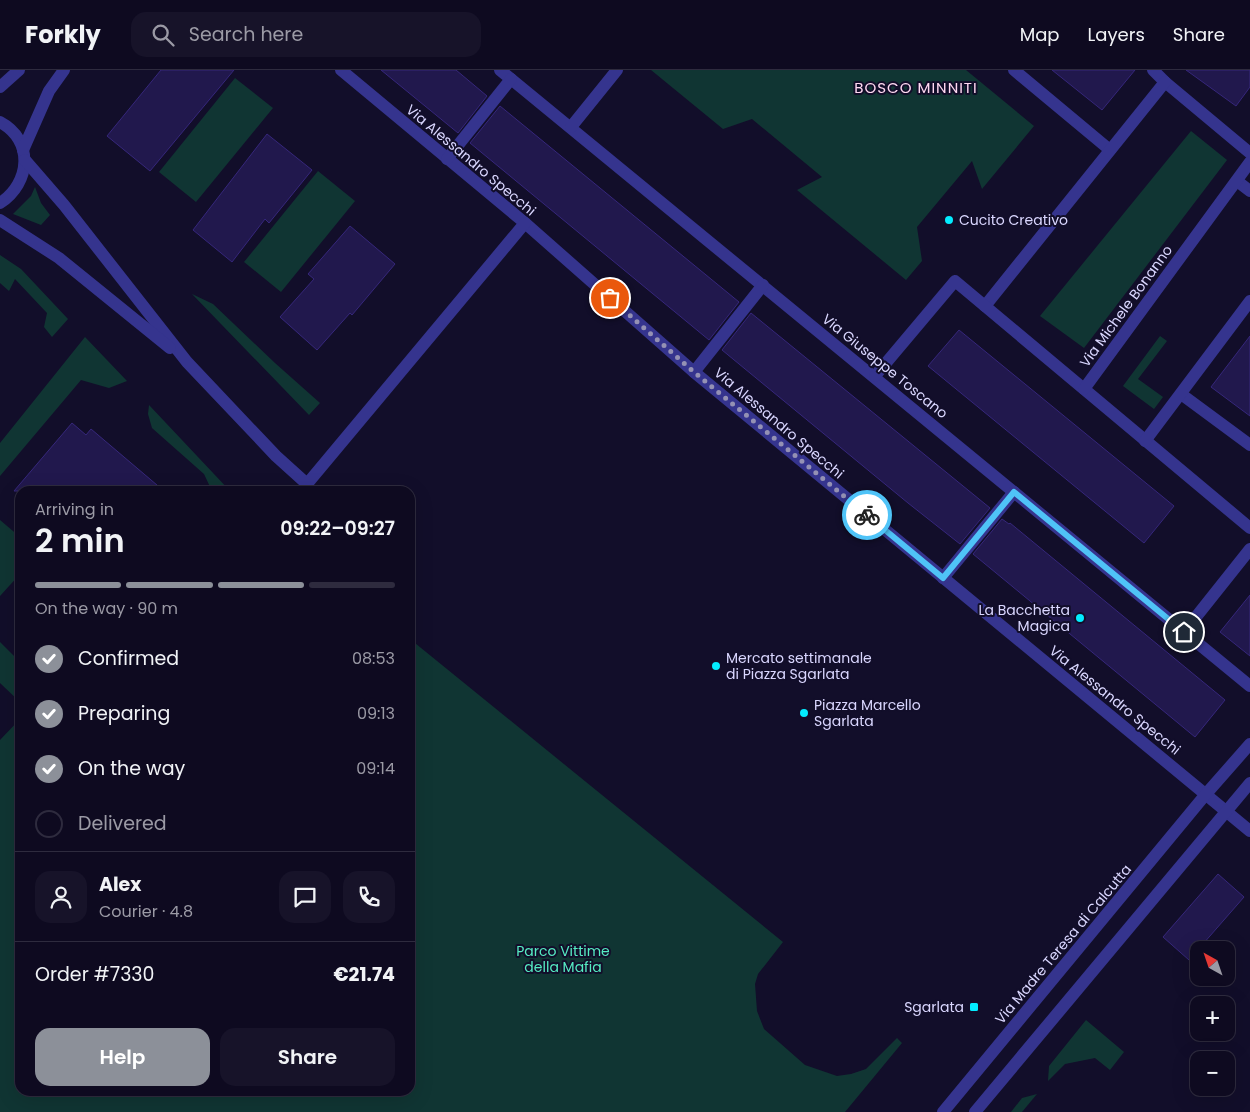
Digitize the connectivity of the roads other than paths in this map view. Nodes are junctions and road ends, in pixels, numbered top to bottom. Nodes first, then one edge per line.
1 (19, 70) edge
2 (64, 70) edge
3 (340, 70) edge
4 (500, 70) edge
5 (617, 70) edge
6 (1014, 70) edge
7 (1153, 70) edge
8 (511, 79) junction
9 (1165, 82) junction
10 (0, 87) edge
11 (0, 122) edge
12 (570, 127) junction
13 (1110, 150) junction
14 (1250, 153) edge
15 (24, 155) junction
16 (447, 159) junction
17 (1250, 162) edge
18 (1237, 181) junction
19 (1250, 191) edge
20 (0, 203) edge
21 (0, 220) edge
22 (525, 224) junction
23 (763, 285) junction
24 (1250, 301) edge
25 (985, 306) junction
26 (187, 362) junction
27 (694, 372) junction
28 (875, 376) junction
29 (1084, 389) junction
30 (1181, 394) junction
31 (1145, 441) junction
32 (1250, 445) edge
33 (1014, 492) junction
34 (1250, 528) edge
35 (1250, 549) edge
36 (943, 578) junction
37 (1184, 632) junction
38 (1250, 686) edge
39 (1250, 744) edge
40 (1250, 782) edge
41 (1206, 794) junction
42 (1226, 811) junction
43 (1250, 831) edge
44 (944, 1112) edge
45 (975, 1112) edge

1 - 10 street
2 - 15 street
3 - 16 street, Via Alessandro Specchi
4 - 8 street, Via Giuseppe Toscano
5 - 12 street
6 - 13 street
7 - 9 street
8 - 12 street, Via Giuseppe Toscano
8 - 16 street
9 - 13 street
9 - 14 street
11 - 15 street
12 - 23 street, Via Giuseppe Toscano
13 - 25 street
15 - 20 street
15 - 26 street
16 - 22 street, Via Alessandro Specchi
17 - 18 street, Via Michele Bonanno
18 - 19 street
18 - 29 street, Via Michele Bonanno
21 - 26 street
22 - 26 street
22 - 27 street, Via Alessandro Specchi
23 - 27 street
23 - 28 street, Via Giuseppe Toscano
24 - 30 street
25 - 28 street
25 - 29 street
27 - 36 street, Via Alessandro Specchi
28 - 33 street, Via Giuseppe Toscano
29 - 31 street, Via Michele Bonanno
30 - 31 street
30 - 32 street
31 - 34 street, Via Michele Bonanno
33 - 36 street
33 - 37 street, Via Giuseppe Toscano
35 - 37 street
36 - 41 street, Via Alessandro Specchi
37 - 38 street, Via Giuseppe Toscano
39 - 41 street, Via Madre Teresa di Calcutta
40 - 42 street
41 - 42 street, Via Alessandro Specchi
41 - 44 street, Via Madre Teresa di Calcutta
42 - 43 street, Via Alessandro Specchi
42 - 45 street

